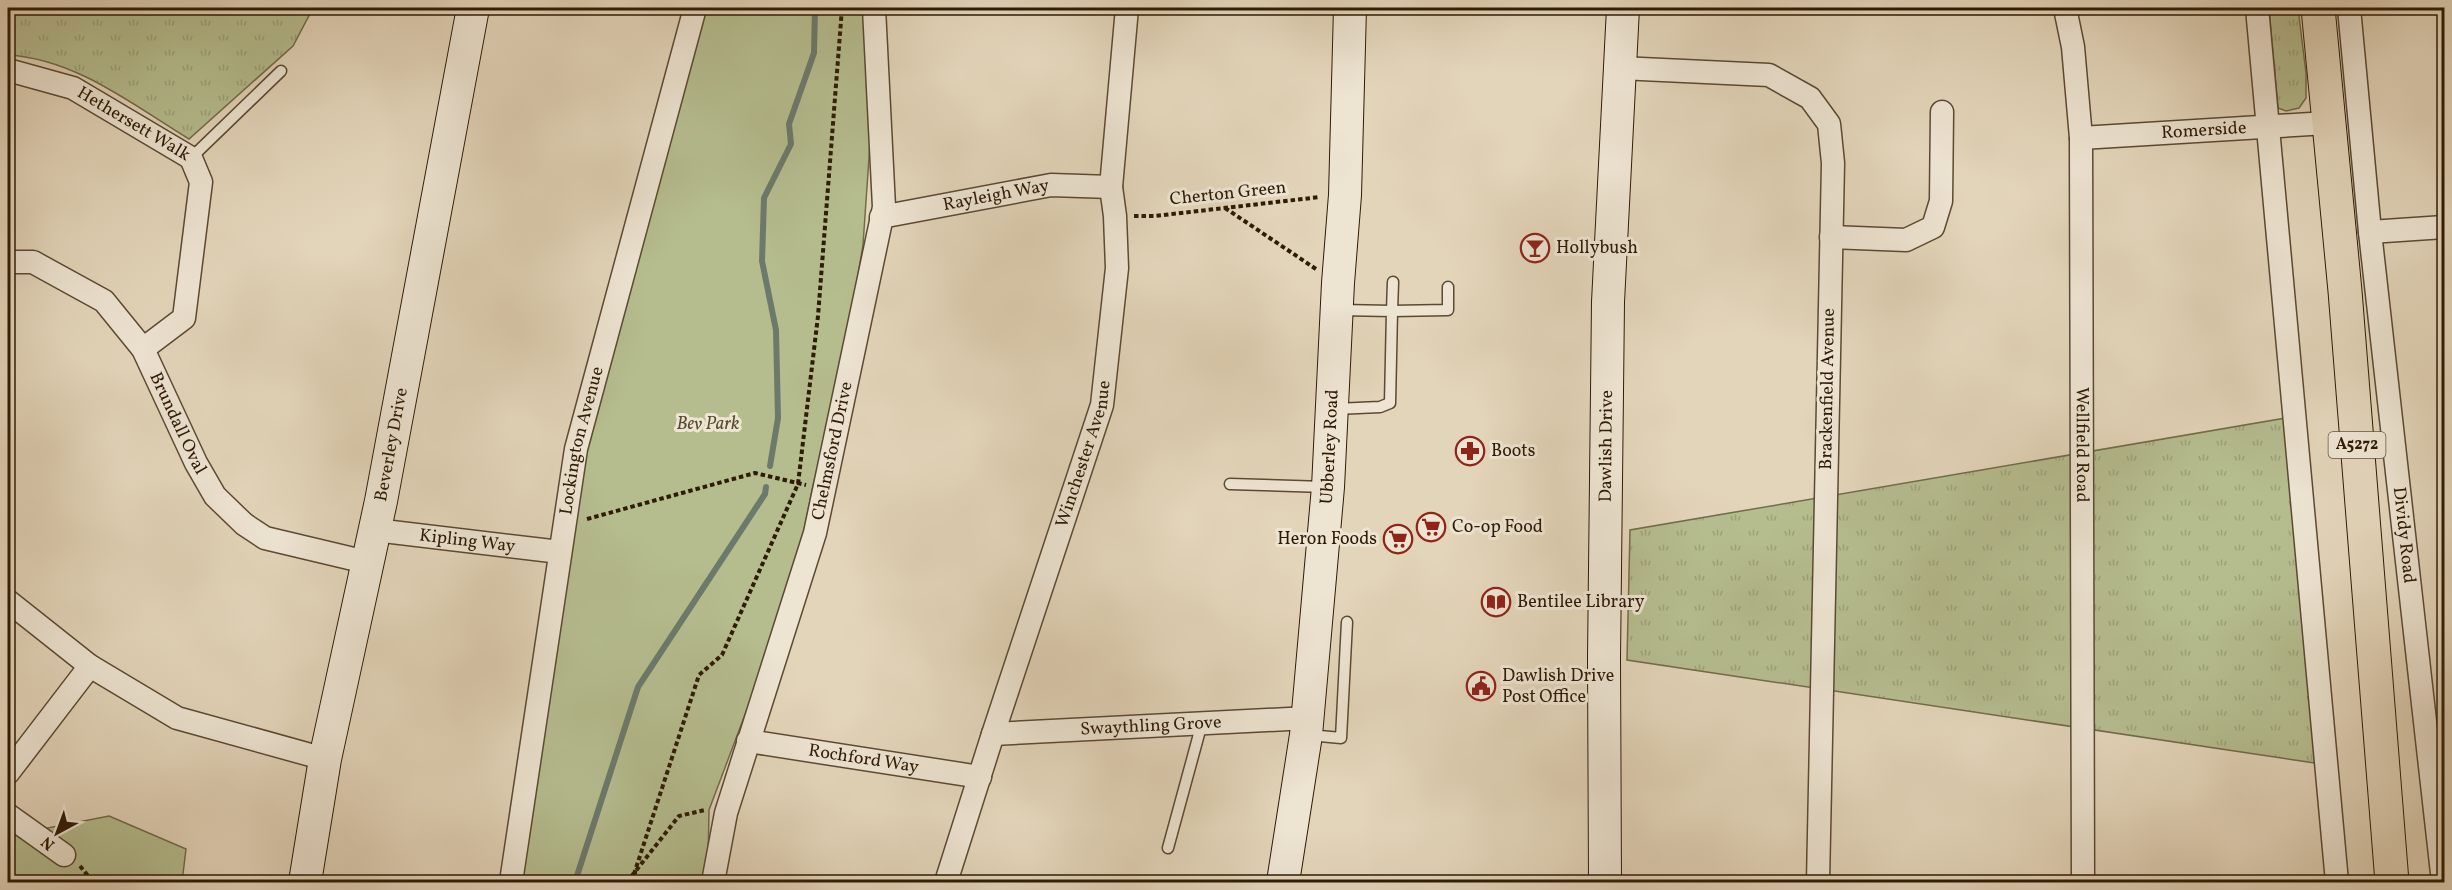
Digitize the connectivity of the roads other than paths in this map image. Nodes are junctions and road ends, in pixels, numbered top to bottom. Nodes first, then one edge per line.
1 (473, 8) edge
2 (694, 8) edge
3 (874, 8) edge
4 (1126, 8) edge
5 (1350, 8) edge
6 (1623, 8) edge
7 (2066, 8) edge
8 (2257, 8) edge
9 (2318, 8) edge
10 (2349, 8) edge
11 (1620, 68) junction
12 (8, 70) edge
13 (281, 71) dead end
14 (1942, 112) dead end
15 (2327, 123) junction
16 (2267, 128) junction
17 (2081, 138) junction
18 (191, 158) junction
19 (1111, 187) junction
20 (882, 217) junction
21 (2445, 227) edge
22 (2370, 232) junction
23 (1831, 237) junction
24 (8, 262) edge
25 (1394, 282) dead end
26 (1448, 286) dead end
27 (1337, 297) junction
28 (1392, 310) junction
29 (143, 349) junction
30 (1332, 409) junction
31 (1230, 484) dead end
32 (1328, 487) junction
33 (375, 530) junction
34 (560, 552) junction
35 (366, 562) junction
36 (8, 601) edge
37 (1347, 622) dead end
38 (90, 666) junction
39 (1202, 723) junction
40 (1307, 726) junction
41 (993, 734) junction
42 (748, 741) junction
43 (325, 759) junction
44 (8, 773) edge
45 (980, 777) junction
46 (8, 815) edge
47 (1168, 848) dead end
48 (64, 855) dead end
49 (305, 882) edge
50 (511, 882) edge
51 (712, 882) edge
52 (946, 882) edge
53 (1283, 882) edge
54 (1605, 882) edge
55 (1818, 882) edge
56 (2084, 882) edge
57 (2337, 882) edge
58 (2392, 882) edge
59 (2443, 882) edge

1 - 33 street, Beverley Drive
2 - 34 street, Lockington Avenue
3 - 20 street, Chelmsford Drive
4 - 19 street, Winchester Avenue
5 - 27 street, Ubberley Road
6 - 11 street, Dawlish Drive
7 - 17 street, Wellfield Road
8 - 16 street
9 - 15 main road, A5272
10 - 22 street, Dividy Road
11 - 23 street, Brackenfield Avenue
11 - 54 street, Dawlish Drive
12 - 18 street, Hethersett Walk
13 - 18 lane
14 - 23 street
15 - 16 street, Romerside
15 - 58 main road, A5272
16 - 17 street, Romerside
16 - 57 street
17 - 56 street, Wellfield Road
18 - 29 street, Hethersett Walk
19 - 20 street, Rayleigh Way
19 - 41 street, Winchester Avenue
20 - 42 street, Chelmsford Drive
21 - 22 street
22 - 59 street, Dividy Road
23 - 55 street, Brackenfield Avenue
24 - 29 street, Brundall Oval
25 - 28 lane
26 - 28 lane
27 - 28 lane
27 - 30 street, Ubberley Road
28 - 30 lane
29 - 35 street, Brundall Oval
30 - 32 street, Ubberley Road
31 - 32 lane
32 - 40 street, Ubberley Road
33 - 34 street, Kipling Way
33 - 35 street, Beverley Drive
34 - 50 street, Lockington Avenue
35 - 43 street, Beverley Drive
36 - 38 street
37 - 40 lane
38 - 43 street
38 - 44 street
39 - 40 street, Swaythling Grove
39 - 41 street, Swaythling Grove
39 - 47 lane
40 - 53 street, Ubberley Road
41 - 45 street, Winchester Avenue
42 - 45 street, Rochford Way
42 - 51 street, Chelmsford Drive
43 - 49 street, Beverley Drive
45 - 52 street, Winchester Avenue
46 - 48 street

